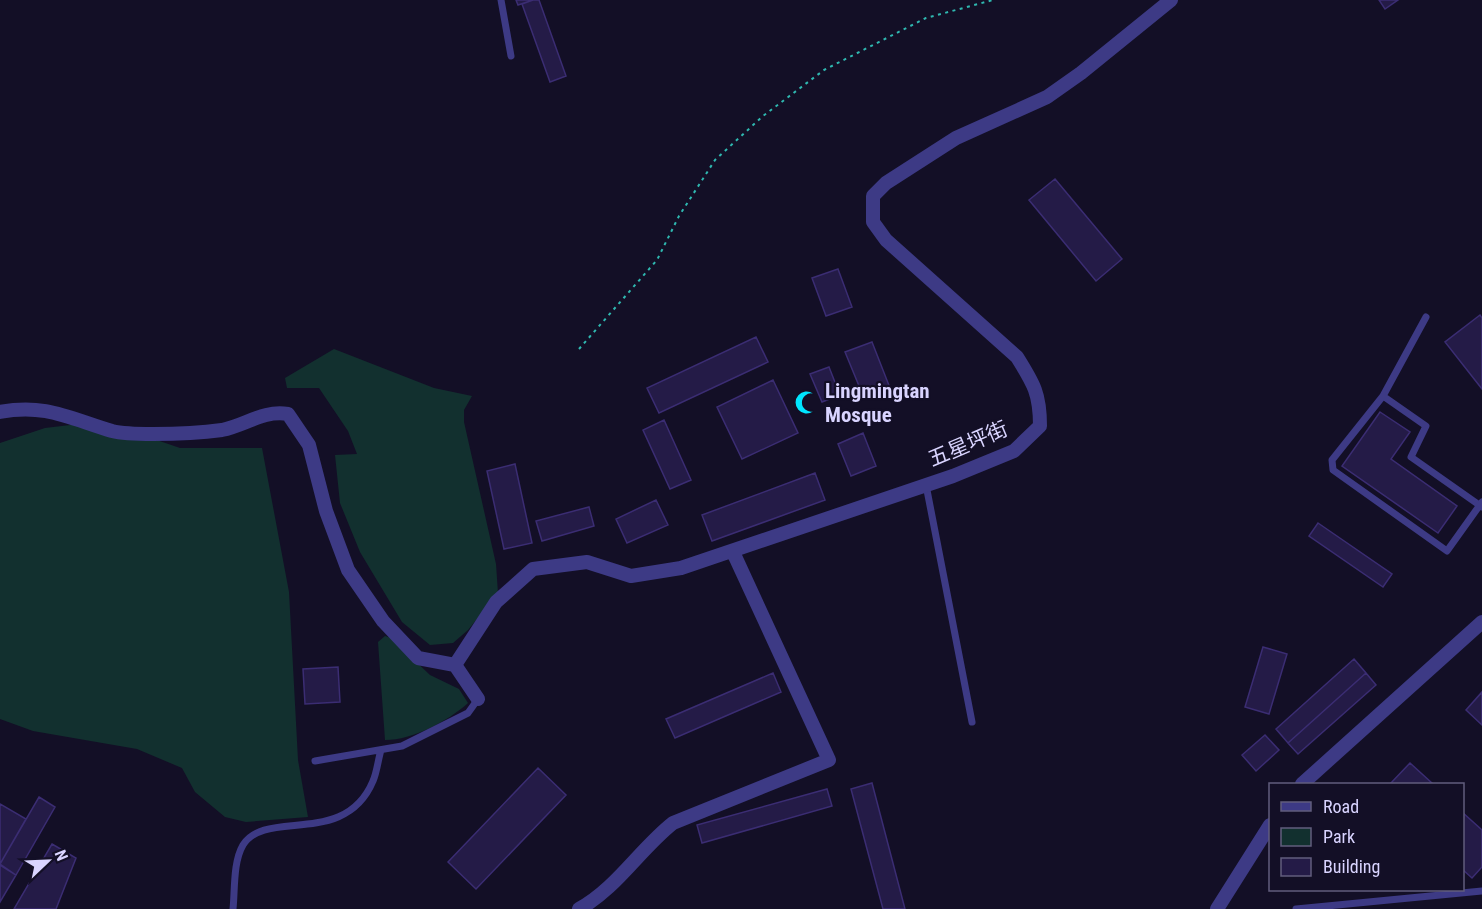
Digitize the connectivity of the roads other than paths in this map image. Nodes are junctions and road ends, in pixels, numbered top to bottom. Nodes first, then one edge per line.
1 (501, 0) edge
2 (1172, 0) edge
3 (511, 56) dead end
4 (1426, 317) dead end
5 (1383, 396) junction
6 (0, 412) edge
7 (926, 485) junction
8 (1481, 504) edge
9 (733, 552) junction
10 (1482, 622) edge
11 (455, 665) junction
12 (478, 699) joint
13 (972, 722) dead end
14 (381, 750) junction
15 (315, 761) dead end
16 (1303, 783) edge
17 (1269, 827) edge
18 (1482, 891) edge
19 (233, 909) edge
20 (579, 909) edge
21 (1217, 909) edge
22 (1296, 909) edge

1 - 3 lane
2 - 7 street, 五星坪街
4 - 5 lane
5 - 8 lane
5 - 8 lane
6 - 11 street
7 - 9 street, 五星坪街
7 - 13 lane
9 - 11 street, 五星坪街
9 - 20 street
10 - 16 street
11 - 12 street
12 - 14 lane
14 - 15 lane
14 - 19 lane
17 - 21 street
18 - 22 lane

